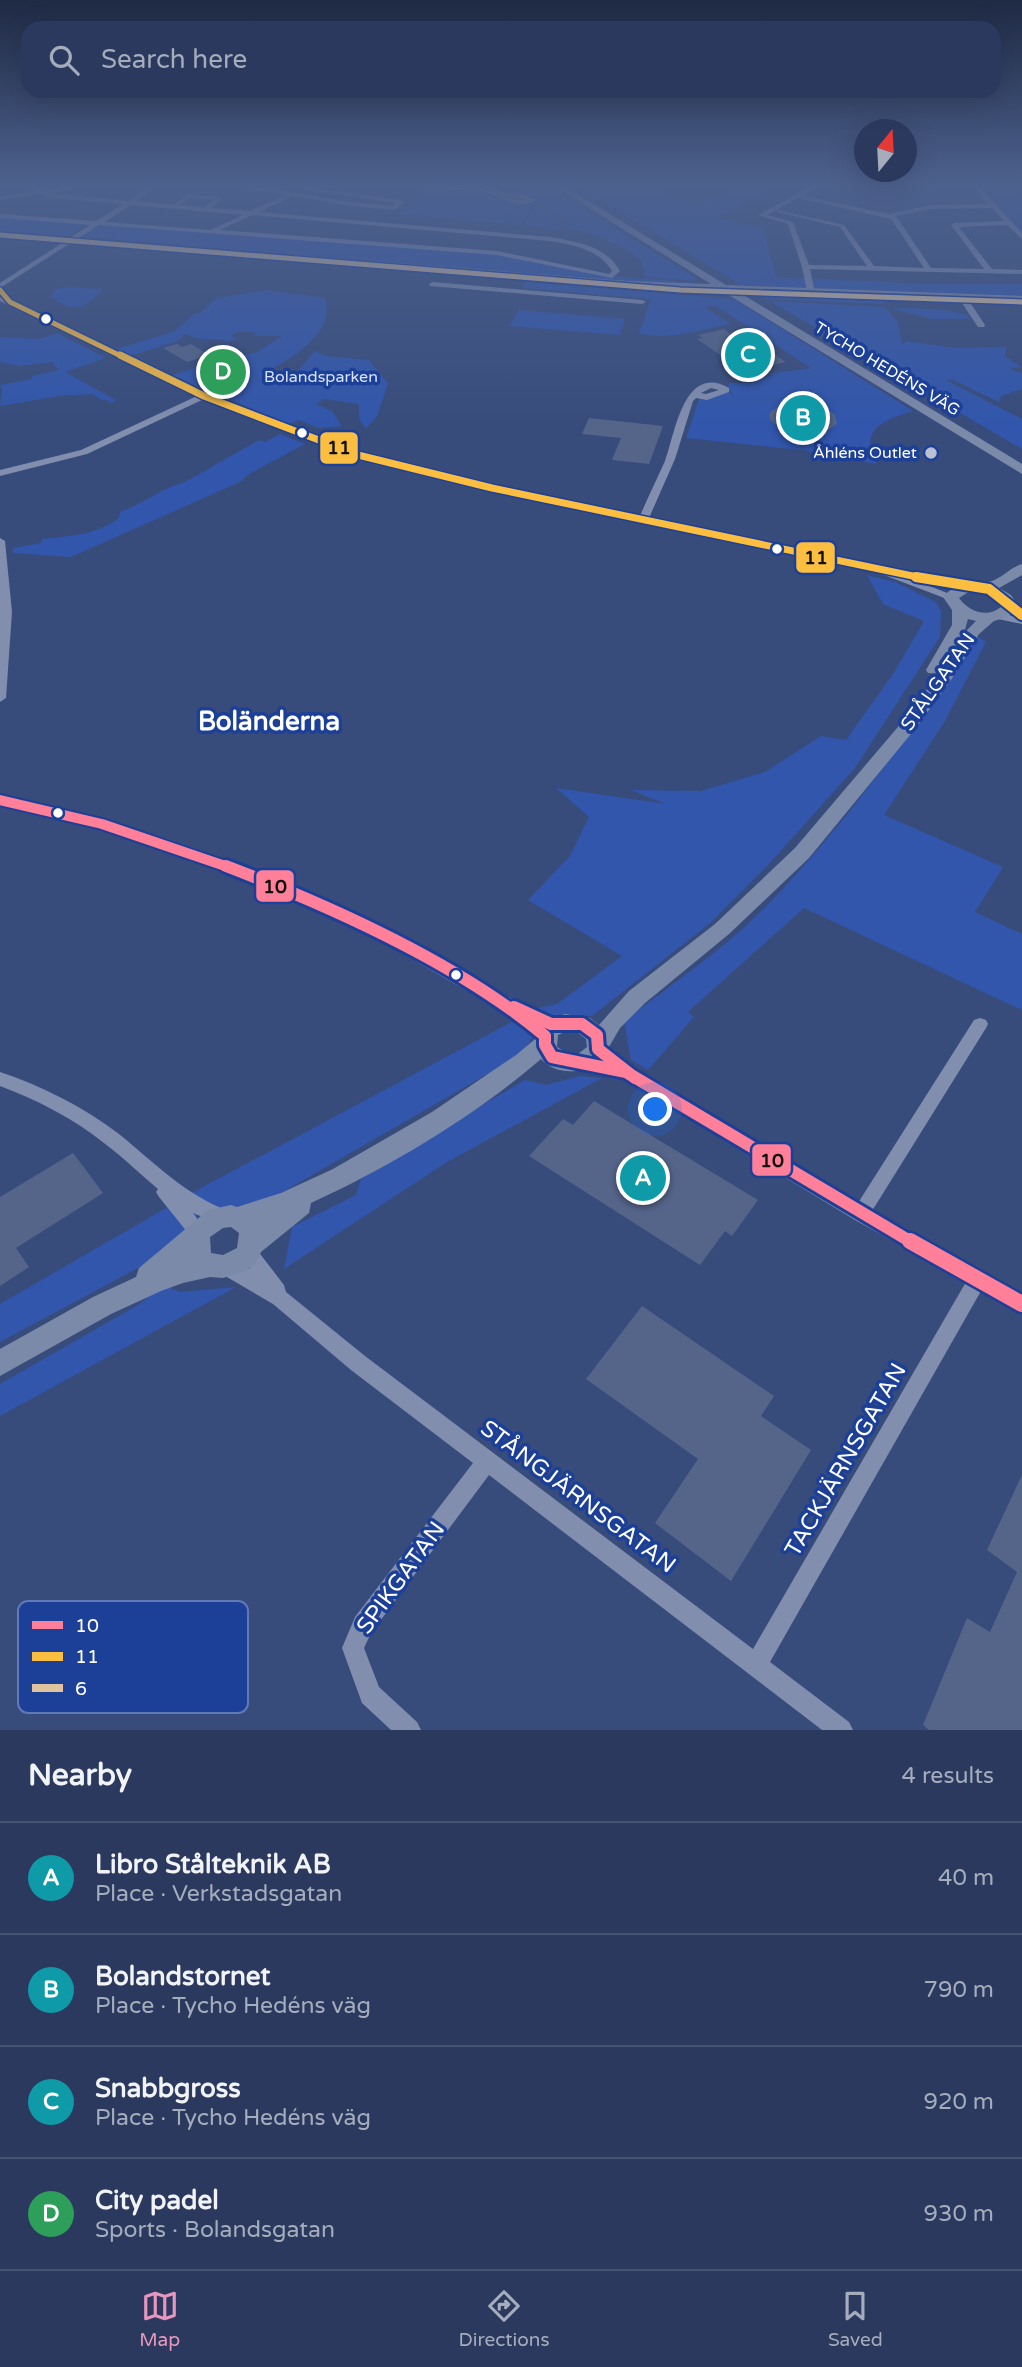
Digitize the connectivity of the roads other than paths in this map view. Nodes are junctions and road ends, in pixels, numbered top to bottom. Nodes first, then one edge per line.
1 (32, 266) edge
2 (392, 266) edge
3 (560, 266) edge
4 (613, 266) edge
5 (689, 266) edge
6 (696, 266) edge
7 (870, 266) edge
8 (926, 266) edge
9 (985, 266) edge
10 (806, 267) joint
11 (694, 269) junction
12 (873, 270) junction
13 (930, 271) junction
14 (990, 272) junction
15 (1022, 272) edge
16 (525, 276) junction
17 (433, 284) dead end
18 (628, 284) junction
19 (691, 287) junction
20 (516, 290) junction
21 (735, 290) junction
22 (0, 292) edge
23 (769, 292) junction
24 (810, 292) junction
25 (758, 299) junction
26 (963, 299) junction
27 (1022, 300) edge
28 (642, 302) dead end
29 (981, 326) dead end
30 (698, 392) dead end
31 (204, 396) junction
32 (1021, 467) edge
33 (0, 473) edge
34 (643, 520) junction
35 (0, 541) edge
36 (1022, 568) edge
37 (888, 573) junction
38 (1022, 582) edge
39 (975, 587) junction
40 (956, 603) junction
41 (1013, 607) edge
42 (993, 617) junction
43 (1022, 621) edge
44 (0, 698) edge
45 (887, 750) junction
46 (0, 800) edge
47 (637, 997) junction
48 (582, 1024) junction
49 (981, 1024) dead end
50 (548, 1035) junction
51 (585, 1054) junction
52 (0, 1079) edge
53 (491, 1088) junction
54 (151, 1175) junction
55 (338, 1178) junction
56 (861, 1214) junction
57 (229, 1217) junction
58 (197, 1235) junction
59 (250, 1248) junction
60 (218, 1266) junction
61 (978, 1279) junction
62 (287, 1302) junction
63 (107, 1304) junction
64 (1022, 1304) edge
65 (0, 1365) edge
66 (487, 1461) junction
67 (756, 1665) junction
68 (409, 1730) edge
69 (841, 1730) edge

1 - 22 street
2 - 16 main road
3 - 4 street
5 - 11 main road, TYCHO HEDÉNS VÄG
6 - 21 main road, TYCHO HEDÉNS VÄG
7 - 12 street
8 - 13 street
9 - 14 street
10 - 12 street
10 - 24 street
11 - 19 main road
11 - 21 main road, TYCHO HEDÉNS VÄG
12 - 13 street
13 - 14 street
14 - 15 street
16 - 18 main road
16 - 20 street
17 - 20 street
18 - 19 main road
18 - 21 main road
19 - 21 main road
20 - 28 street
21 - 23 main road
21 - 24 main road
21 - 25 main road, TYCHO HEDÉNS VÄG
21 - 32 main road, TYCHO HEDÉNS VÄG
22 - 31 street
23 - 24 main road
23 - 25 main road
24 - 26 main road
25 - 32 main road, TYCHO HEDÉNS VÄG
26 - 27 main road
26 - 29 street
30 - 34 street
31 - 33 street
31 - 34 street
34 - 37 street
35 - 44 street
36 - 39 main road
37 - 39 street
37 - 40 street
38 - 41 main road
39 - 40 main road
39 - 41 main road
40 - 42 main road
40 - 45 main road, STÅLGATAN
41 - 42 main road
42 - 43 street
42 - 45 main road, STÅLGATAN
45 - 47 main road, STÅLGATAN
46 - 50 street
47 - 48 main road, STÅLGATAN
47 - 51 main road, STÅLGATAN
48 - 50 main road
48 - 51 main road
49 - 56 street
50 - 51 main road
50 - 53 main road
51 - 53 main road
51 - 56 street
52 - 54 street
53 - 55 main road
54 - 57 street
54 - 58 street
55 - 57 main road
55 - 59 main road
56 - 61 street
57 - 58 main road
57 - 59 main road
58 - 60 main road
58 - 63 main road
59 - 60 main road
59 - 62 street, STÅNGJÄRNSGATAN
60 - 62 street, STÅNGJÄRNSGATAN
60 - 63 main road
61 - 64 street
61 - 67 street, TACKJÄRNSGATAN
62 - 66 street, STÅNGJÄRNSGATAN
63 - 65 main road
66 - 67 street, STÅNGJÄRNSGATAN
66 - 68 street, SPIKGATAN
67 - 69 street, STÅNGJÄRNSGATAN

